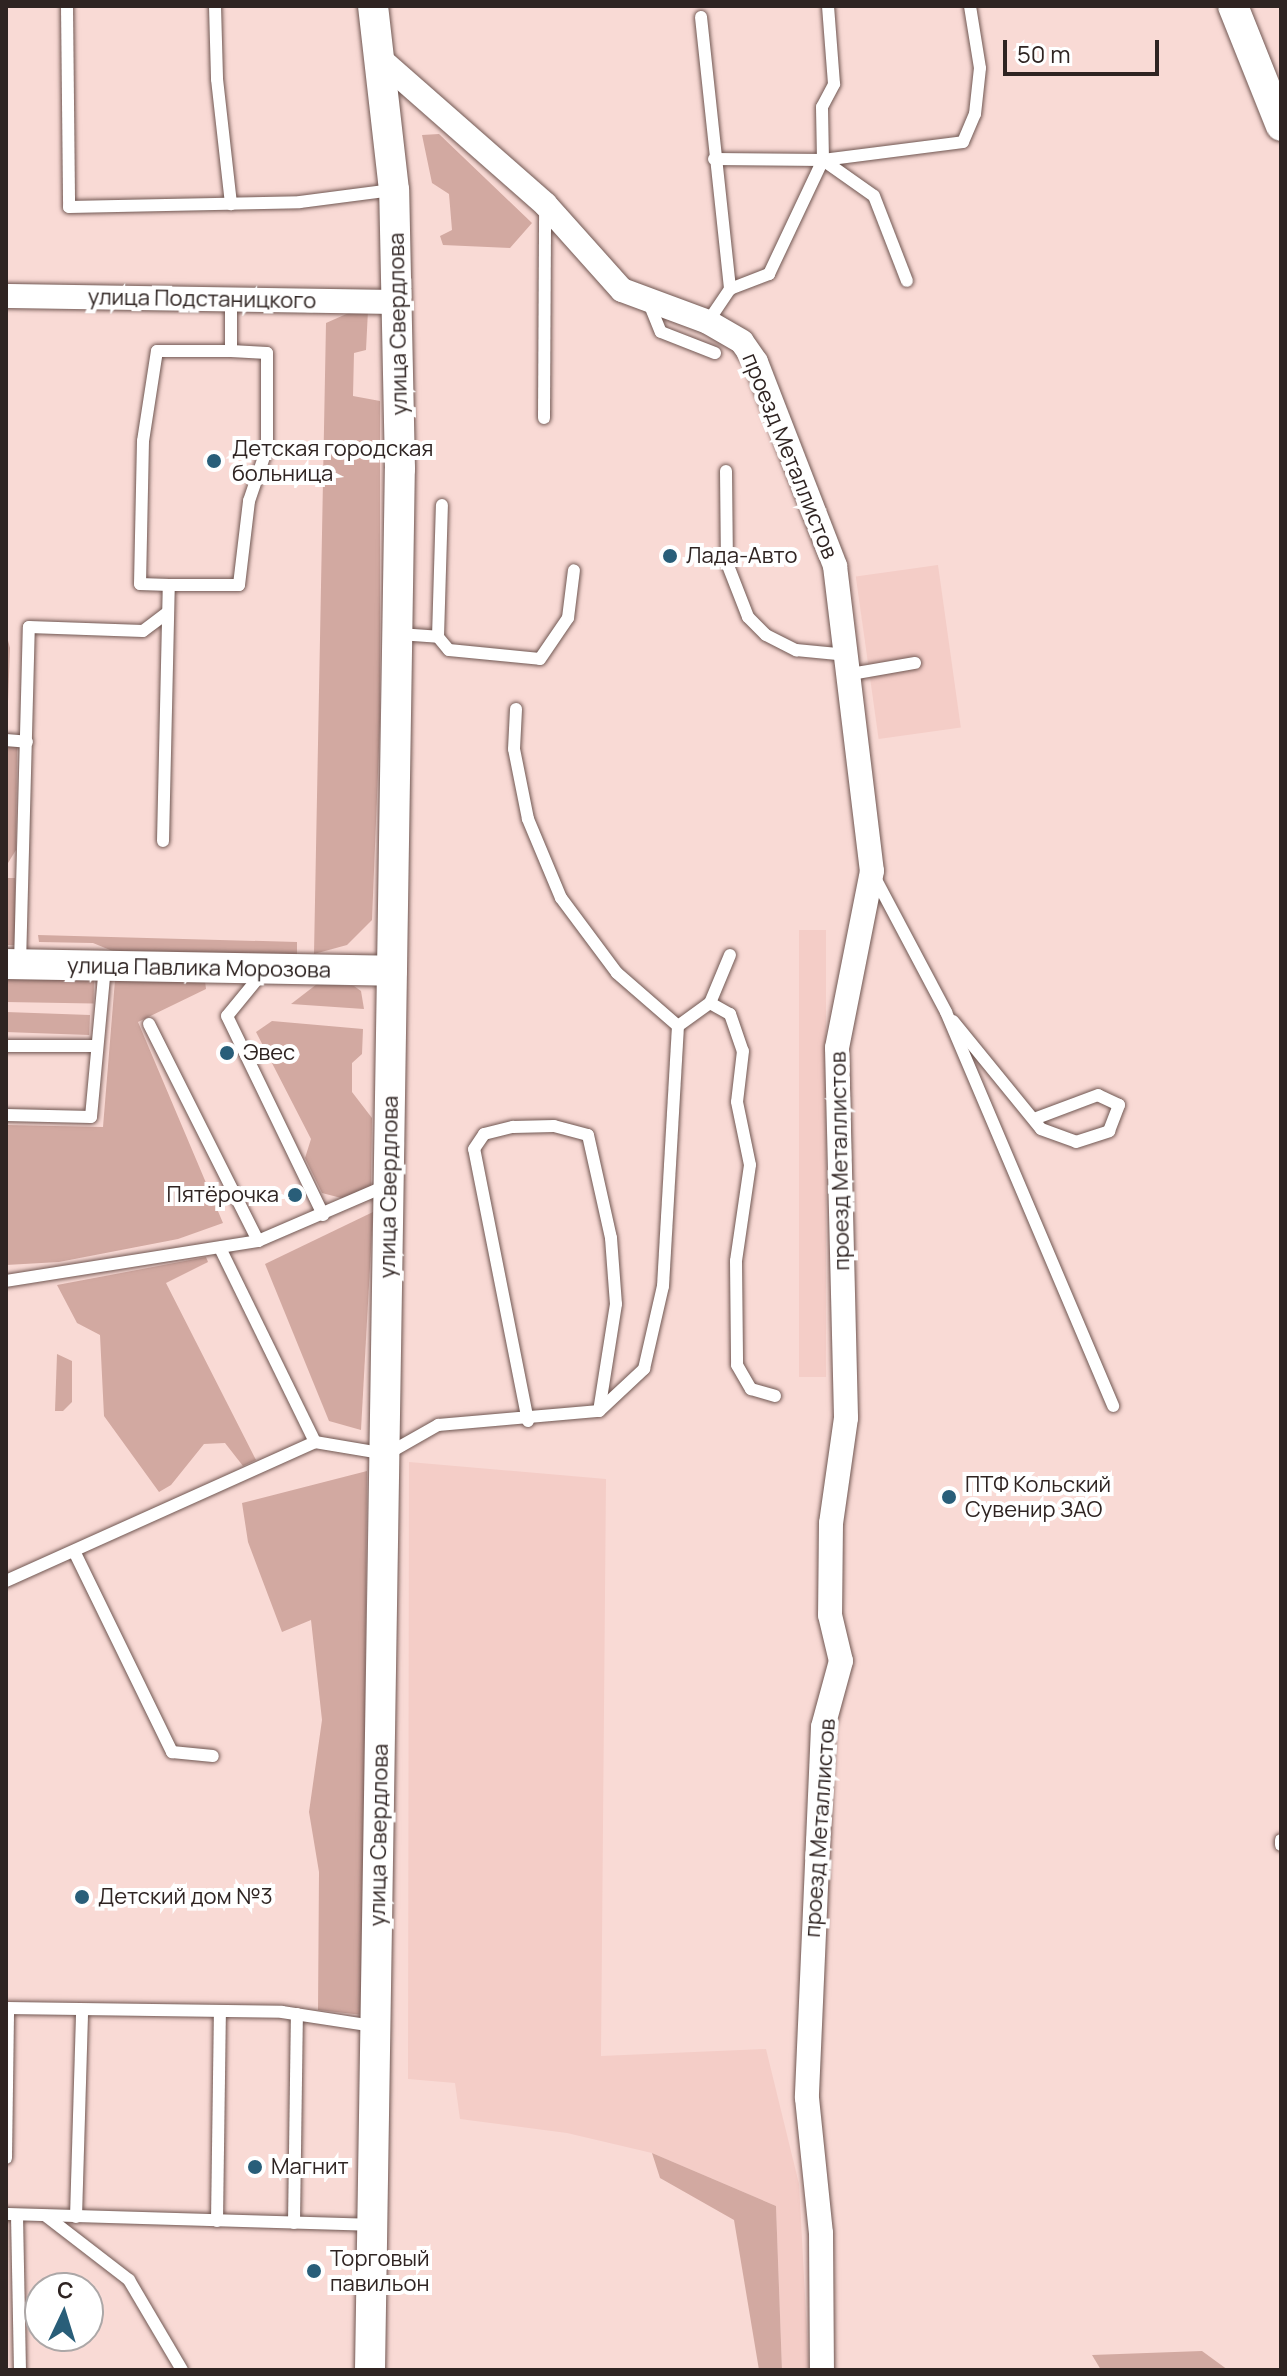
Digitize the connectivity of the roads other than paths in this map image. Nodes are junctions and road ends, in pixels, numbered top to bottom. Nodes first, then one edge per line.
1 (67, 6) edge
2 (215, 6) edge
3 (373, 6) edge
4 (828, 6) edge
5 (970, 6) edge
6 (1233, 6) edge
7 (701, 17) dead end
8 (380, 59) junction
9 (1281, 126) edge
10 (714, 159) junction
11 (823, 160) junction
12 (394, 190) junction
13 (231, 204) junction
14 (545, 204) junction
15 (907, 281) dead end
16 (730, 289) junction
17 (6, 296) edge
18 (231, 300) junction
19 (399, 302) junction
20 (649, 303) junction
21 (708, 322) junction
22 (231, 351) junction
23 (715, 353) dead end
24 (544, 418) dead end
25 (726, 471) dead end
26 (442, 505) dead end
27 (574, 570) dead end
28 (169, 585) junction
29 (168, 612) junction
30 (398, 634) junction
31 (438, 637) junction
32 (915, 663) dead end
33 (850, 665) junction
34 (516, 709) dead end
35 (6, 740) edge
36 (27, 742) junction
37 (163, 841) dead end
38 (872, 871) junction
39 (730, 955) dead end
40 (13, 964) edge
41 (105, 966) junction
42 (266, 969) junction
43 (392, 971) junction
44 (710, 1003) junction
45 (946, 1012) junction
46 (149, 1024) dead end
47 (678, 1026) junction
48 (6, 1046) edge
49 (96, 1046) junction
50 (6, 1115) edge
51 (1034, 1119) junction
52 (388, 1185) junction
53 (323, 1215) junction
54 (258, 1241) junction
55 (220, 1248) junction
56 (6, 1281) edge
57 (775, 1396) dead end
58 (1113, 1406) dead end
59 (599, 1411) junction
60 (528, 1421) junction
61 (315, 1442) junction
62 (387, 1454) junction
63 (74, 1551) junction
64 (6, 1581) edge
65 (213, 1756) dead end
66 (7, 2008) edge
67 (82, 2010) junction
68 (220, 2011) junction
69 (297, 2014) junction
70 (375, 2026) junction
71 (6, 2158) edge
72 (12, 2214) edge
73 (46, 2216) junction
74 (76, 2217) junction
75 (217, 2221) junction
76 (294, 2223) junction
77 (372, 2225) junction
78 (20, 2370) edge
79 (182, 2370) edge
80 (370, 2370) edge
81 (822, 2370) edge

1 - 13 lane
2 - 13 lane
3 - 8 street, улица Свердлова
4 - 11 lane
5 - 11 lane
6 - 9 street
7 - 10 lane
8 - 12 street, улица Свердлова
8 - 14 street, проезд Металлистов
10 - 11 lane
10 - 16 lane
11 - 15 lane
11 - 16 lane
12 - 13 lane
12 - 19 street, улица Свердлова
14 - 20 street, проезд Металлистов
14 - 24 lane
16 - 21 lane
17 - 18 street, улица Подстаницкого
18 - 19 street, улица Подстаницкого
18 - 22 lane
19 - 30 street, улица Свердлова
20 - 21 street, проезд Металлистов
20 - 23 lane
21 - 33 street, проезд Металлистов
22 - 28 lane
22 - 28 lane
25 - 33 lane
26 - 31 lane
27 - 31 lane
28 - 29 lane
29 - 36 lane
29 - 37 lane
30 - 31 lane
30 - 43 street, улица Свердлова
32 - 33 lane
33 - 38 street, проезд Металлистов
34 - 47 lane
35 - 36 lane
36 - 40 lane
38 - 45 lane
38 - 81 street, проезд Металлистов
39 - 44 lane
40 - 41 street, улица Павлика Морозова
41 - 42 street, улица Павлика Морозова
41 - 49 lane
42 - 43 street, улица Павлика Морозова
42 - 53 lane
43 - 52 street, улица Свердлова
44 - 47 lane
44 - 57 lane
45 - 51 lane
45 - 58 lane
46 - 54 lane
47 - 59 lane
48 - 49 lane
49 - 50 lane
51 - 51 lane
52 - 53 lane
52 - 62 street, улица Свердлова
53 - 54 lane
54 - 55 lane
55 - 56 lane
55 - 61 lane
59 - 60 lane
59 - 60 lane
60 - 62 lane
61 - 62 lane
61 - 63 lane
62 - 70 street, улица Свердлова
63 - 64 lane
63 - 65 lane
66 - 67 lane
66 - 71 lane
67 - 68 lane
67 - 74 lane
68 - 69 lane
68 - 75 lane
69 - 70 lane
69 - 76 lane
70 - 77 street, улица Свердлова
72 - 73 lane
72 - 78 lane
73 - 74 lane
73 - 79 lane
74 - 75 lane
75 - 76 lane
76 - 77 lane
77 - 80 street, улица Свердлова

